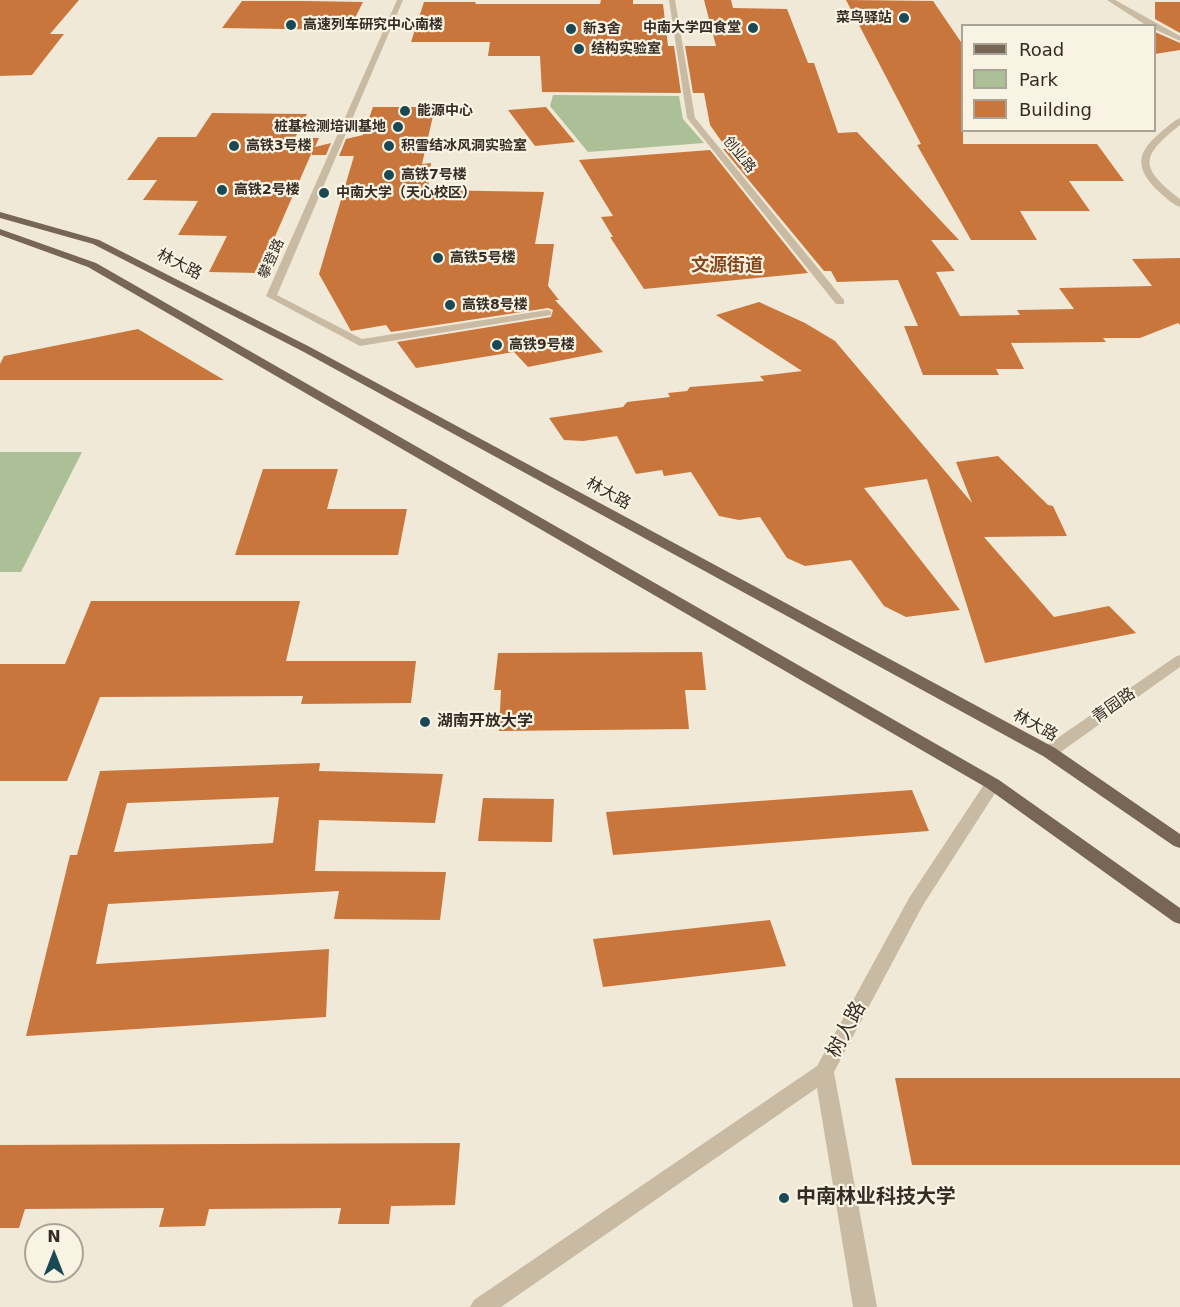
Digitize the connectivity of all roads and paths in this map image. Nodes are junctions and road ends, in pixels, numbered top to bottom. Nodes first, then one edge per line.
1 (400, 0) edge
2 (672, 0) edge
3 (1110, 0) edge
4 (1151, 24) edge
5 (1156, 27) edge
6 (1180, 39) edge
7 (1180, 121) edge
8 (1180, 204) edge
9 (0, 215) edge
10 (0, 232) edge
11 (840, 302) dead end
12 (547, 313) dead end
13 (1180, 660) edge
14 (1049, 752) junction
15 (993, 784) junction
16 (1180, 842) edge
17 (1180, 917) edge
18 (824, 1072) junction
19 (482, 1307) edge
20 (865, 1307) edge

1 - 12 street, 攀登路
2 - 11 street, 创业路
3 - 4 street
5 - 6 street
7 - 8 street
9 - 14 main road, 林大路
10 - 15 main road
13 - 14 street, 青园路
14 - 16 main road, 林大路
15 - 17 main road
15 - 18 street, 树人路
18 - 19 street
18 - 20 street, 树人路

